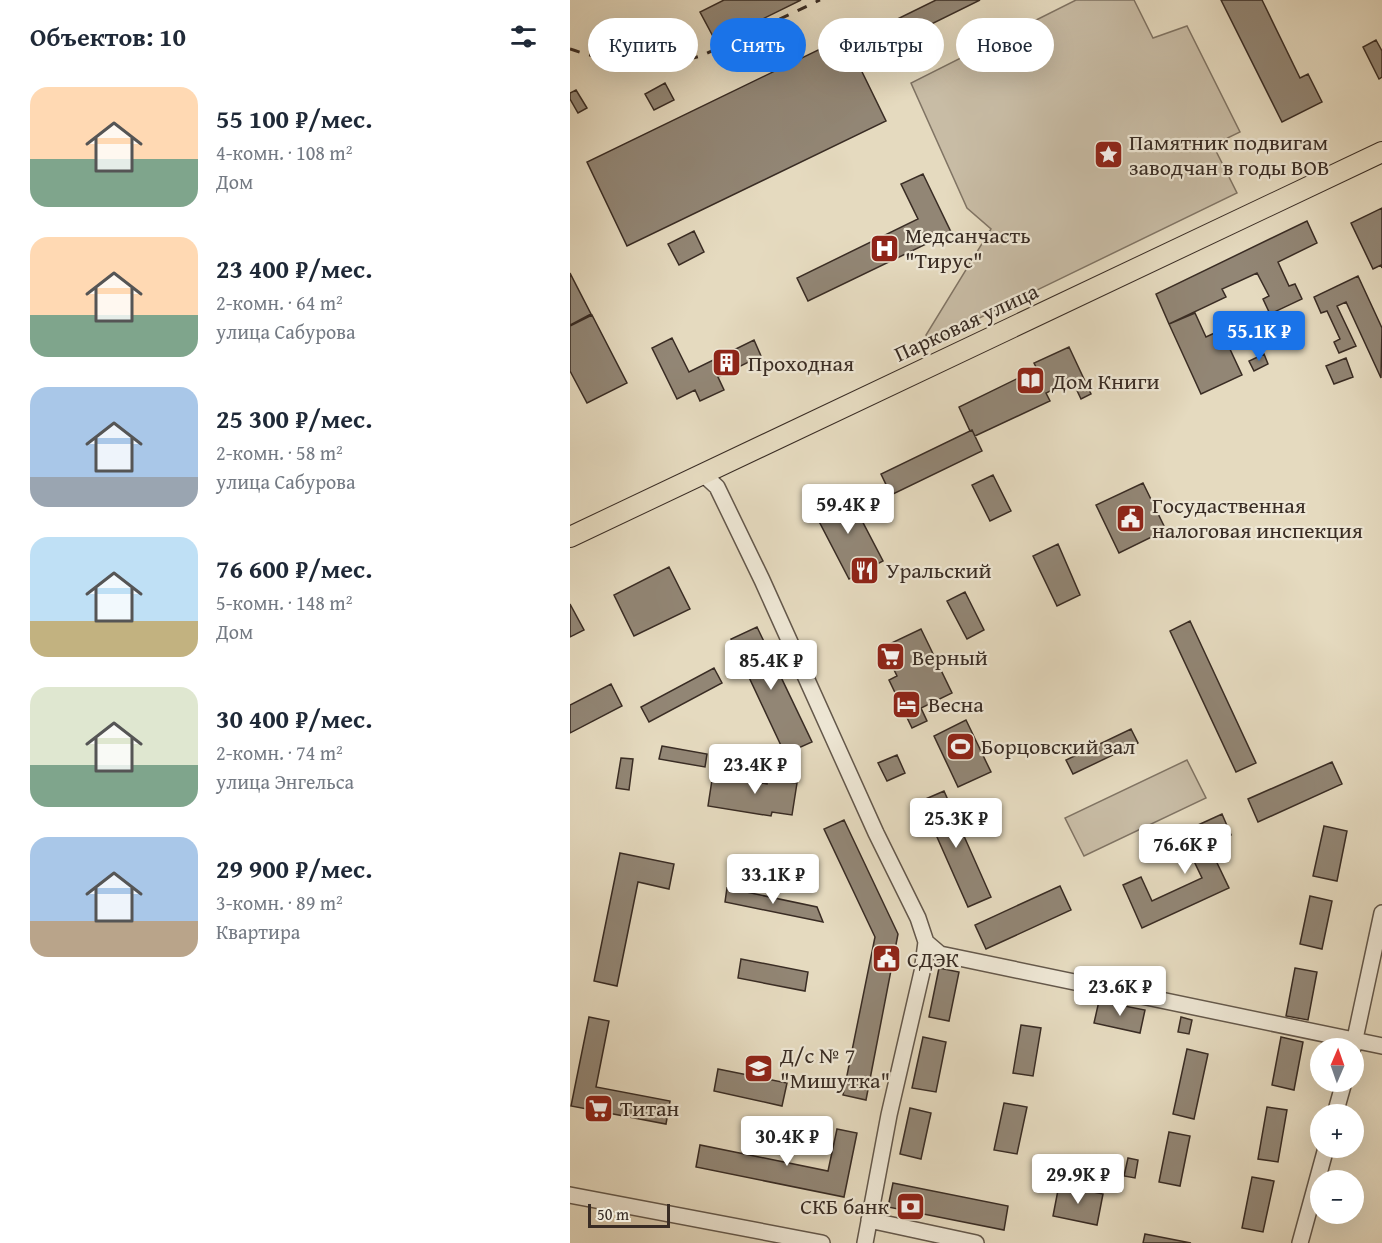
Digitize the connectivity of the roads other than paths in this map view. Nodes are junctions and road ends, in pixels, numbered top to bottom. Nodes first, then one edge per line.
1 (1382, 152) edge
2 (704, 474) junction
3 (570, 537) edge
4 (1382, 913) edge
5 (926, 942) junction
6 (1326, 1038) edge
7 (1355, 1038) edge
8 (1364, 1045) edge
9 (1382, 1046) edge
10 (1323, 1158) edge
11 (570, 1196) edge
12 (869, 1220) junction
13 (822, 1243) edge
14 (865, 1243) edge
15 (976, 1243) edge
16 (1300, 1243) edge

1 - 2 main road, Парковая улица
2 - 3 main road, Парковая улица
2 - 5 street
4 - 7 street
5 - 6 street
5 - 12 street
8 - 9 street
10 - 16 street
11 - 13 street
12 - 14 street
12 - 15 street

